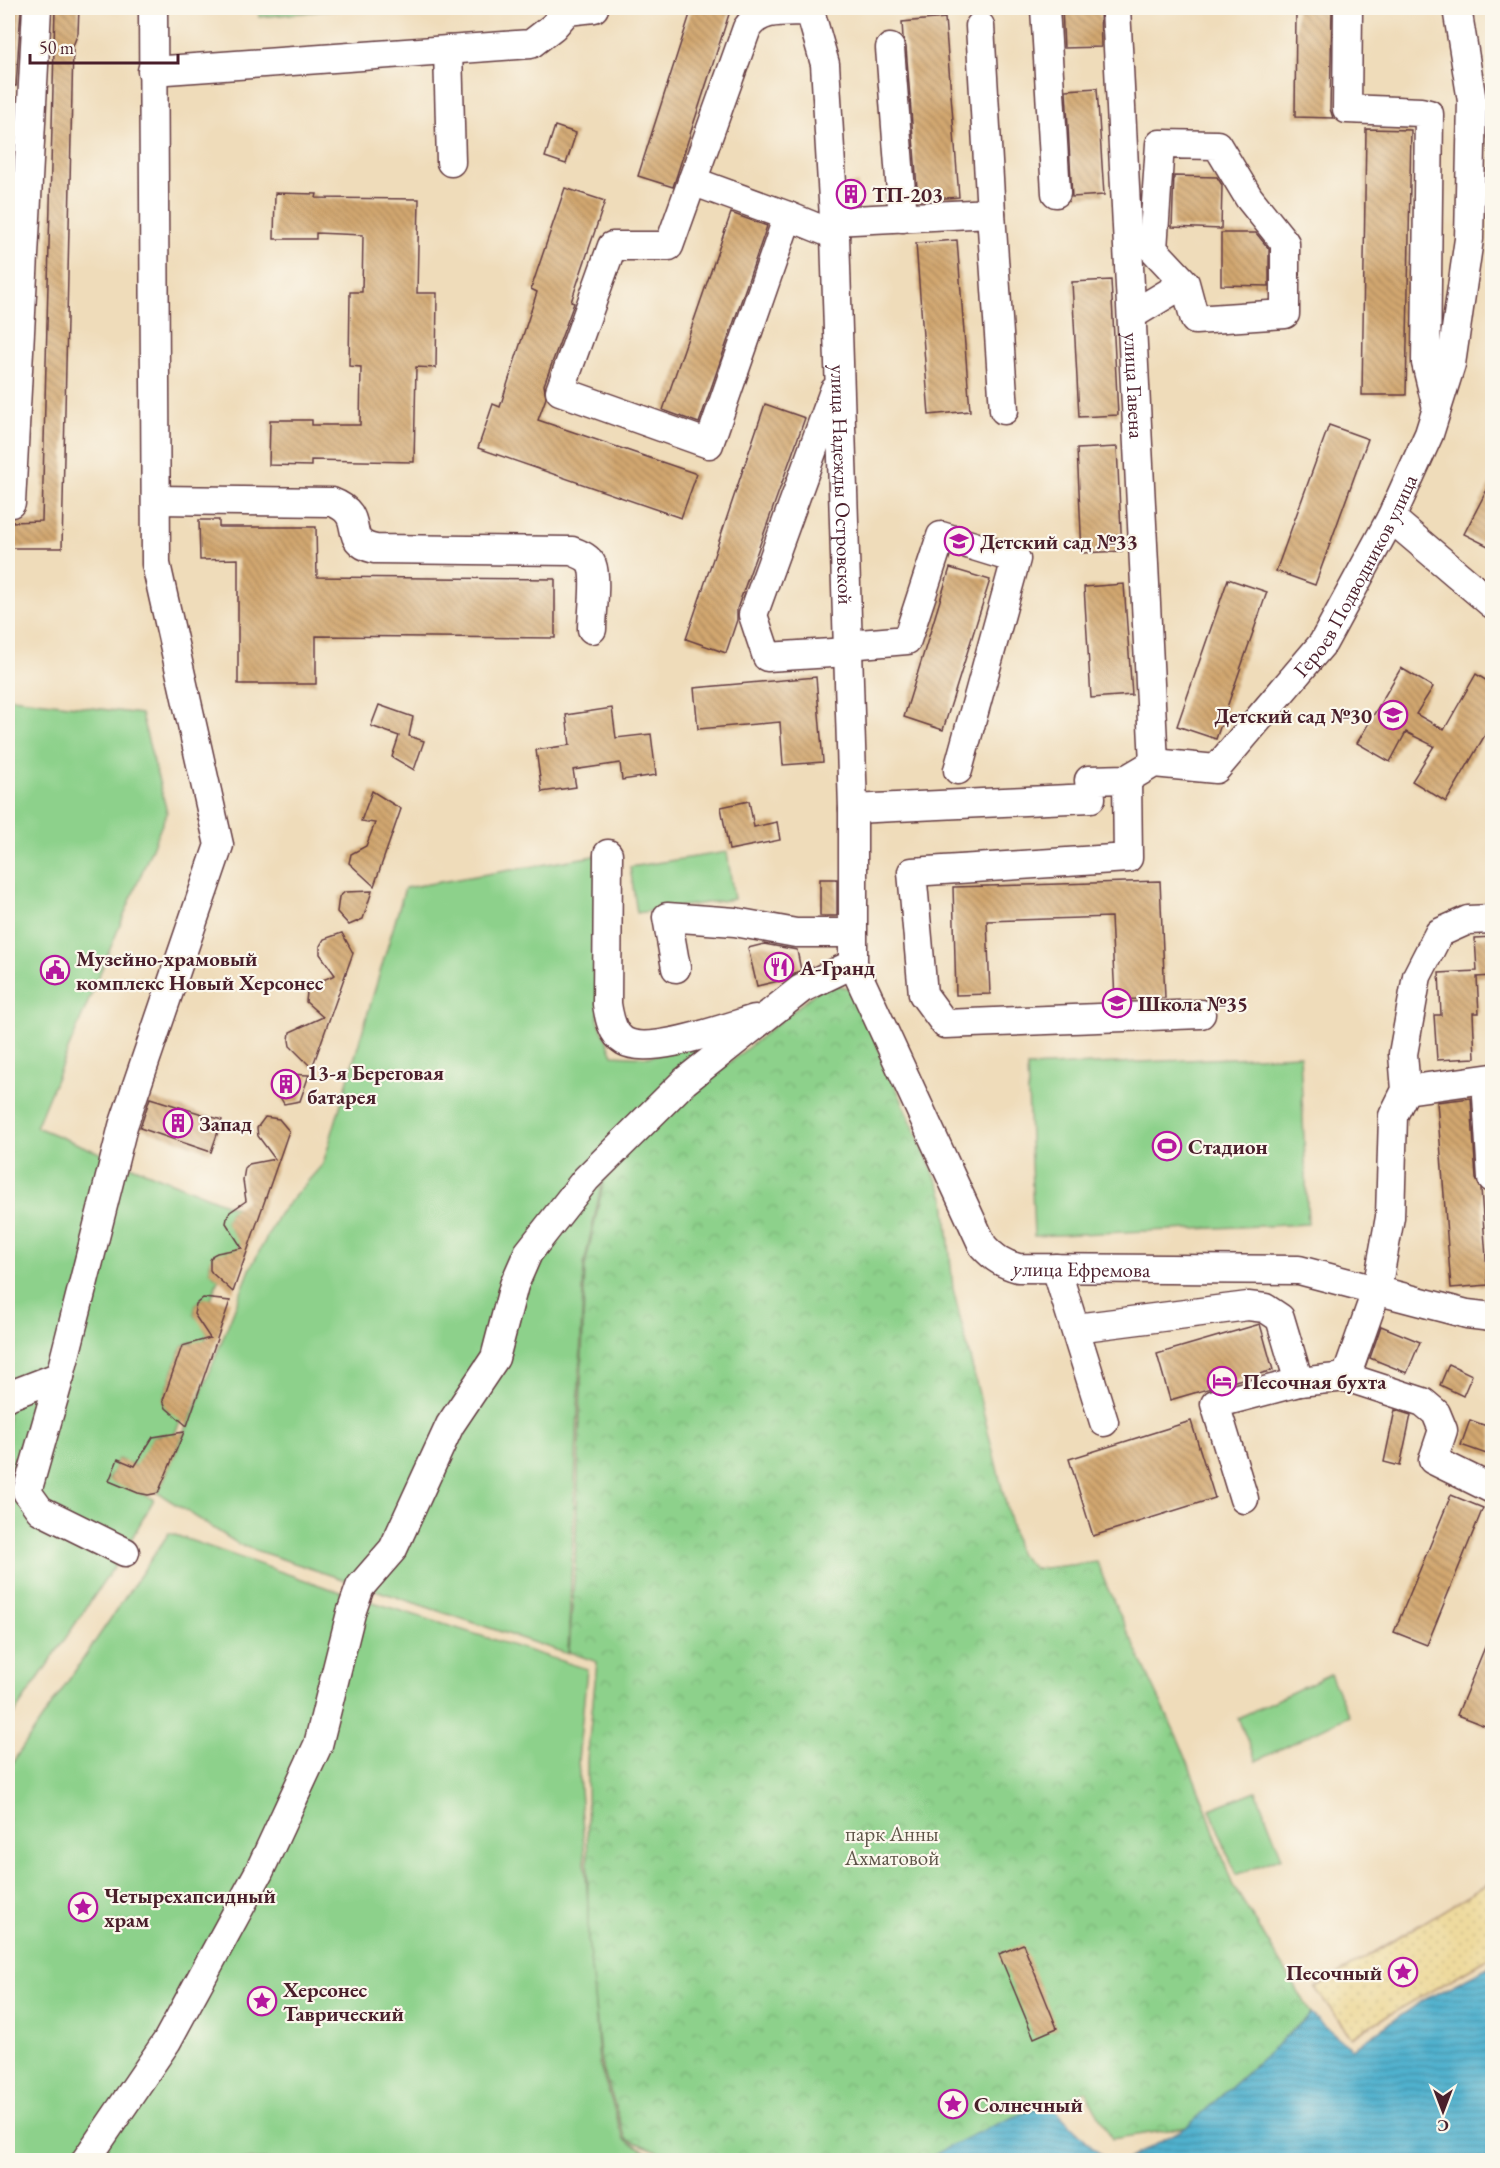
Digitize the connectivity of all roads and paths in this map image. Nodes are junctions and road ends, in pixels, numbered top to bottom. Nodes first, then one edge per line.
1 (37, 8) edge
2 (153, 8) edge
3 (1045, 8) edge
4 (1116, 8) edge
5 (1348, 8) edge
6 (1457, 8) edge
7 (576, 9) edge
8 (808, 9) edge
9 (980, 26) dead end
10 (890, 48) dead end
11 (448, 50) junction
12 (152, 71) junction
13 (451, 162) dead end
14 (692, 181) junction
15 (1056, 193) dead end
16 (991, 213) junction
17 (788, 216) junction
18 (903, 218) junction
19 (835, 228) junction
20 (1185, 283) junction
21 (1132, 315) junction
22 (840, 375) junction
23 (1437, 409) junction
24 (1005, 410) dead end
25 (156, 500) junction
26 (11, 503) dead end
27 (1391, 518) junction
28 (1492, 604) edge
29 (592, 629) dead end
30 (848, 649) junction
31 (1154, 763) junction
32 (957, 770) dead end
33 (1127, 779) junction
34 (853, 809) junction
35 (608, 854) dead end
36 (1492, 919) edge
37 (852, 933) junction
38 (853, 964) junction
39 (676, 968) dead end
40 (1201, 1014) dead end
41 (768, 1015) junction
42 (1490, 1087) edge
43 (1406, 1090) junction
44 (1492, 1178) edge
45 (1056, 1268) junction
46 (1377, 1289) junction
47 (1492, 1317) edge
48 (1076, 1328) junction
49 (60, 1376) junction
50 (1346, 1377) junction
51 (1299, 1382) junction
52 (8, 1396) edge
53 (1104, 1422) dead end
54 (1492, 1489) edge
55 (1244, 1499) dead end
56 (125, 1552) dead end
57 (86, 2160) edge

1 - 26 street
2 - 12 street
3 - 15 street
4 - 21 street, улица Гавена
5 - 23 street
6 - 23 street, Героев Подводников улица
7 - 11 street
8 - 14 street
8 - 19 street, улица Надежды Островской
9 - 16 street
10 - 18 street
11 - 12 street
11 - 13 street
12 - 25 street
14 - 17 street
14 - 17 street
16 - 18 street
16 - 24 street
17 - 19 street
18 - 19 street
19 - 22 street, улица Надежды Островской
20 - 20 street
20 - 21 street
21 - 31 street, улица Гавена
22 - 30 street, улица Надежды Островской
22 - 30 street
23 - 27 street, Героев Подводников улица
25 - 29 street
25 - 49 street
27 - 28 street
27 - 31 street, Героев Подводников улица
30 - 32 street
30 - 34 street, улица Надежды Островской
31 - 33 street
33 - 34 street
33 - 40 street
34 - 37 street, улица Надежды Островской
35 - 41 street
36 - 43 street
37 - 38 street, улица Надежды Островской
37 - 39 street
38 - 41 street
38 - 45 street, улица Ефремова
41 - 57 street
42 - 43 street
42 - 44 street
43 - 46 street
45 - 46 street, улица Ефремова
45 - 48 street
46 - 47 street, улица Ефремова
46 - 50 street
48 - 51 street
48 - 53 street
49 - 52 street
49 - 56 street
50 - 51 street
50 - 54 street
51 - 55 street

